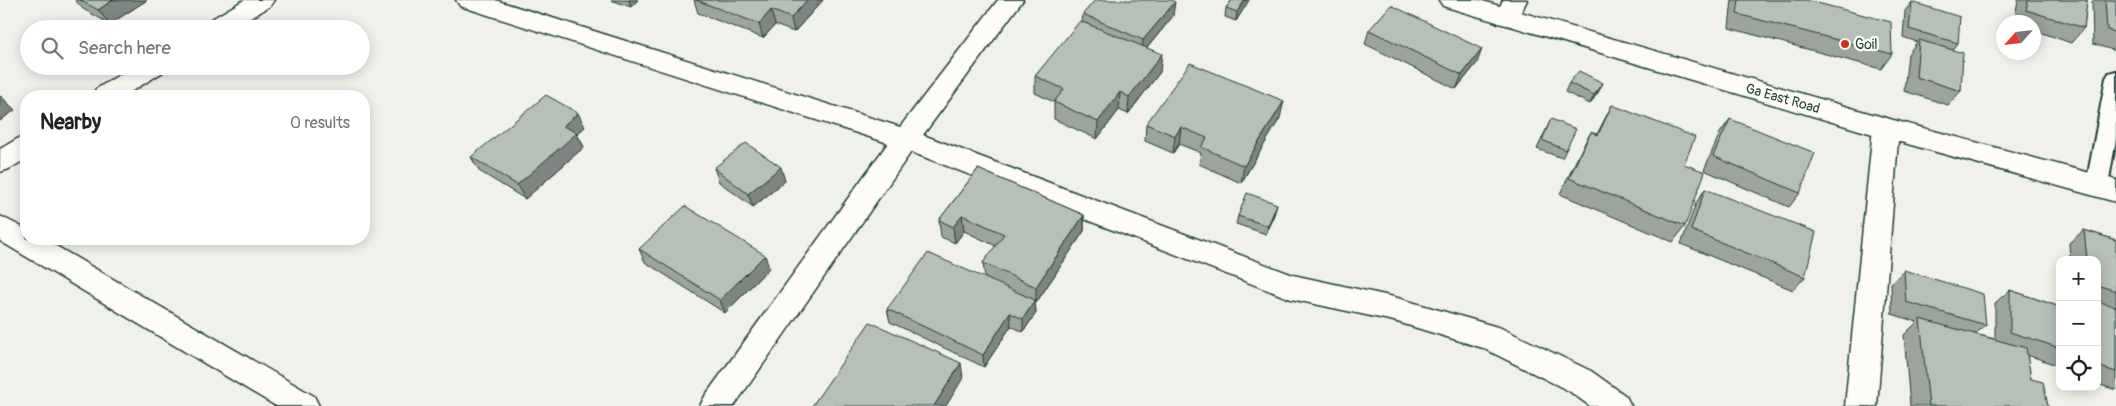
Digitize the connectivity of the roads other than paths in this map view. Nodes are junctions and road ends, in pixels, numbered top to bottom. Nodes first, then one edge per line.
1 (262, 0) edge
2 (468, 0) edge
3 (1011, 0) edge
4 (1451, 0) edge
5 (1511, 9) edge
6 (229, 20) edge
7 (139, 75) edge
8 (2116, 78) edge
9 (115, 90) edge
10 (1886, 128) junction
11 (906, 139) junction
12 (20, 150) edge
13 (0, 162) edge
14 (2106, 188) edge
15 (0, 227) edge
16 (20, 239) edge
17 (30, 245) edge
18 (303, 406) edge
19 (716, 406) edge
20 (1615, 406) edge
21 (1861, 406) edge

1 - 6 street
2 - 11 street
3 - 11 street
4 - 5 street, Ga East Road
5 - 10 street, Ga East Road
7 - 9 street
8 - 14 lane
10 - 14 street, Ga East Road
10 - 21 street
11 - 19 street
11 - 20 street
12 - 13 street
15 - 16 street
17 - 18 street

